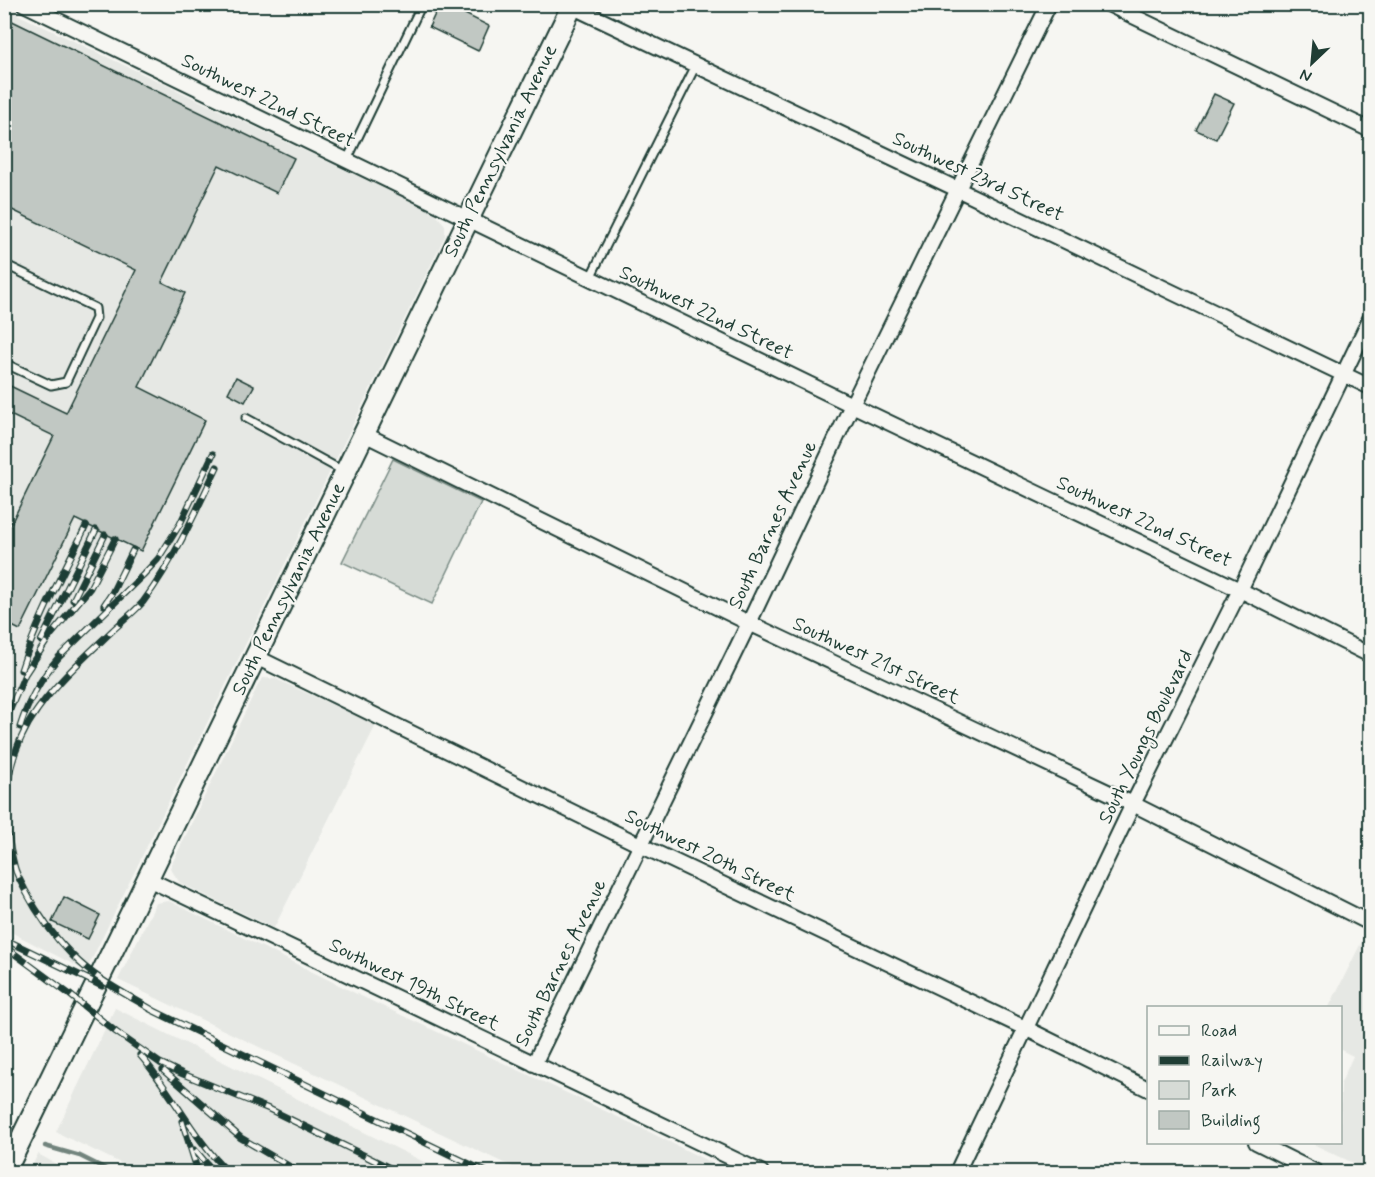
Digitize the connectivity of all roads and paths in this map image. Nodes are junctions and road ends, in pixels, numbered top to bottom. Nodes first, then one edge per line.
1 (24, 4) edge
2 (422, 4) edge
3 (1049, 4) edge
4 (1108, 4) edge
5 (571, 5) edge
6 (696, 65) junction
7 (1371, 130) edge
8 (347, 160) junction
9 (959, 189) junction
10 (468, 219) junction
11 (4, 264) edge
12 (590, 278) junction
13 (1371, 319) edge
14 (4, 363) edge
15 (1343, 374) junction
16 (1371, 387) edge
17 (852, 405) junction
18 (246, 418) dead end
19 (364, 435) junction
20 (345, 472) junction
21 (1240, 590) junction
22 (749, 623) junction
23 (1371, 654) edge
24 (256, 657) junction
25 (1133, 804) junction
26 (640, 844) junction
27 (148, 879) junction
28 (1371, 923) edge
29 (1027, 1029) junction
30 (534, 1064) junction
31 (1147, 1088) edge
32 (1258, 1144) edge
33 (5, 1173) edge
34 (761, 1173) edge
35 (957, 1173) edge
36 (1316, 1173) edge

1 - 8 street, Southwest 22nd Street
2 - 8 lane
3 - 9 street, South Barnes Avenue
4 - 7 street
5 - 6 street, Southwest 23rd Street
5 - 10 main road, South Pennsylvania Avenue
6 - 9 street, Southwest 23rd Street
6 - 12 lane
8 - 10 street, Southwest 22nd Street
9 - 15 street, Southwest 23rd Street
9 - 17 street, South Barnes Avenue
10 - 12 street, Southwest 22nd Street
10 - 19 main road, South Pennsylvania Avenue
11 - 14 lane
12 - 17 street, Southwest 22nd Street
13 - 15 street, South Youngs Boulevard
15 - 16 street, Southwest 23rd Street
15 - 21 street, South Youngs Boulevard
17 - 21 street, Southwest 22nd Street
17 - 22 street, South Barnes Avenue
18 - 20 lane
19 - 20 main road, South Pennsylvania Avenue
19 - 22 street, Southwest 21st Street
20 - 24 main road, South Pennsylvania Avenue
21 - 23 street, Southwest 22nd Street
21 - 25 street, South Youngs Boulevard
22 - 25 street, Southwest 21st Street
22 - 26 street, South Barnes Avenue
24 - 26 street, Southwest 20th Street
24 - 27 main road, South Pennsylvania Avenue
25 - 28 street, Southwest 21st Street
25 - 29 street, South Youngs Boulevard
26 - 29 street, Southwest 20th Street
26 - 30 street, South Barnes Avenue
27 - 30 street, Southwest 19th Street
27 - 33 main road, South Pennsylvania Avenue
29 - 31 street, Southwest 20th Street
29 - 35 street, South Youngs Boulevard
30 - 34 street, Southwest 19th Street
32 - 36 street

